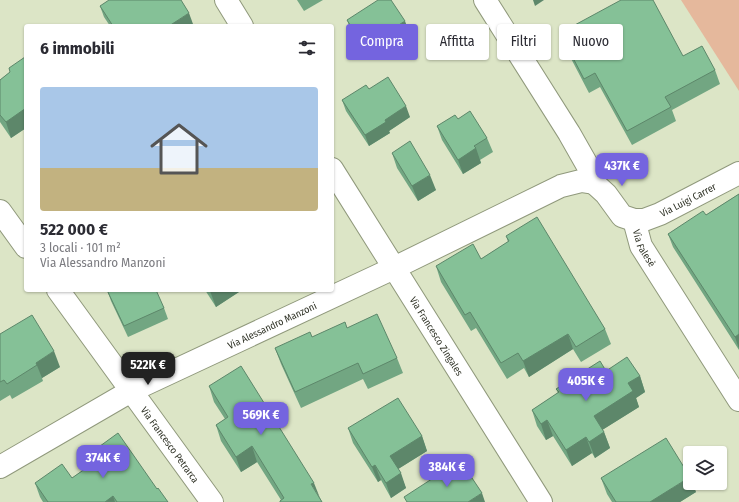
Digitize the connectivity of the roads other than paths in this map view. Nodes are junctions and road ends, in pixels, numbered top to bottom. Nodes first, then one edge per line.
1 (226, 0) edge
2 (485, 0) edge
3 (241, 24) edge
4 (334, 172) edge
5 (739, 173) edge
6 (594, 183) junction
7 (0, 211) edge
8 (634, 220) junction
9 (24, 244) edge
10 (394, 268) junction
11 (59, 292) edge
12 (131, 391) junction
13 (739, 400) edge
14 (0, 467) edge
15 (212, 502) edge
16 (541, 502) edge

1 - 3 street
2 - 6 street, Via Falesè
4 - 10 street, Via Francesco Zingales
5 - 8 street, Via Luigi Carrer
6 - 8 street, Via Falesè
6 - 10 street, Via Alessandro Manzoni
7 - 9 street
8 - 13 street, Via Falesè
10 - 12 street, Via Alessandro Manzoni
10 - 16 street, Via Francesco Zingales
11 - 12 street, Via Francesco Petrarca
12 - 14 street, Via Alessandro Manzoni
12 - 15 street, Via Francesco Petrarca

